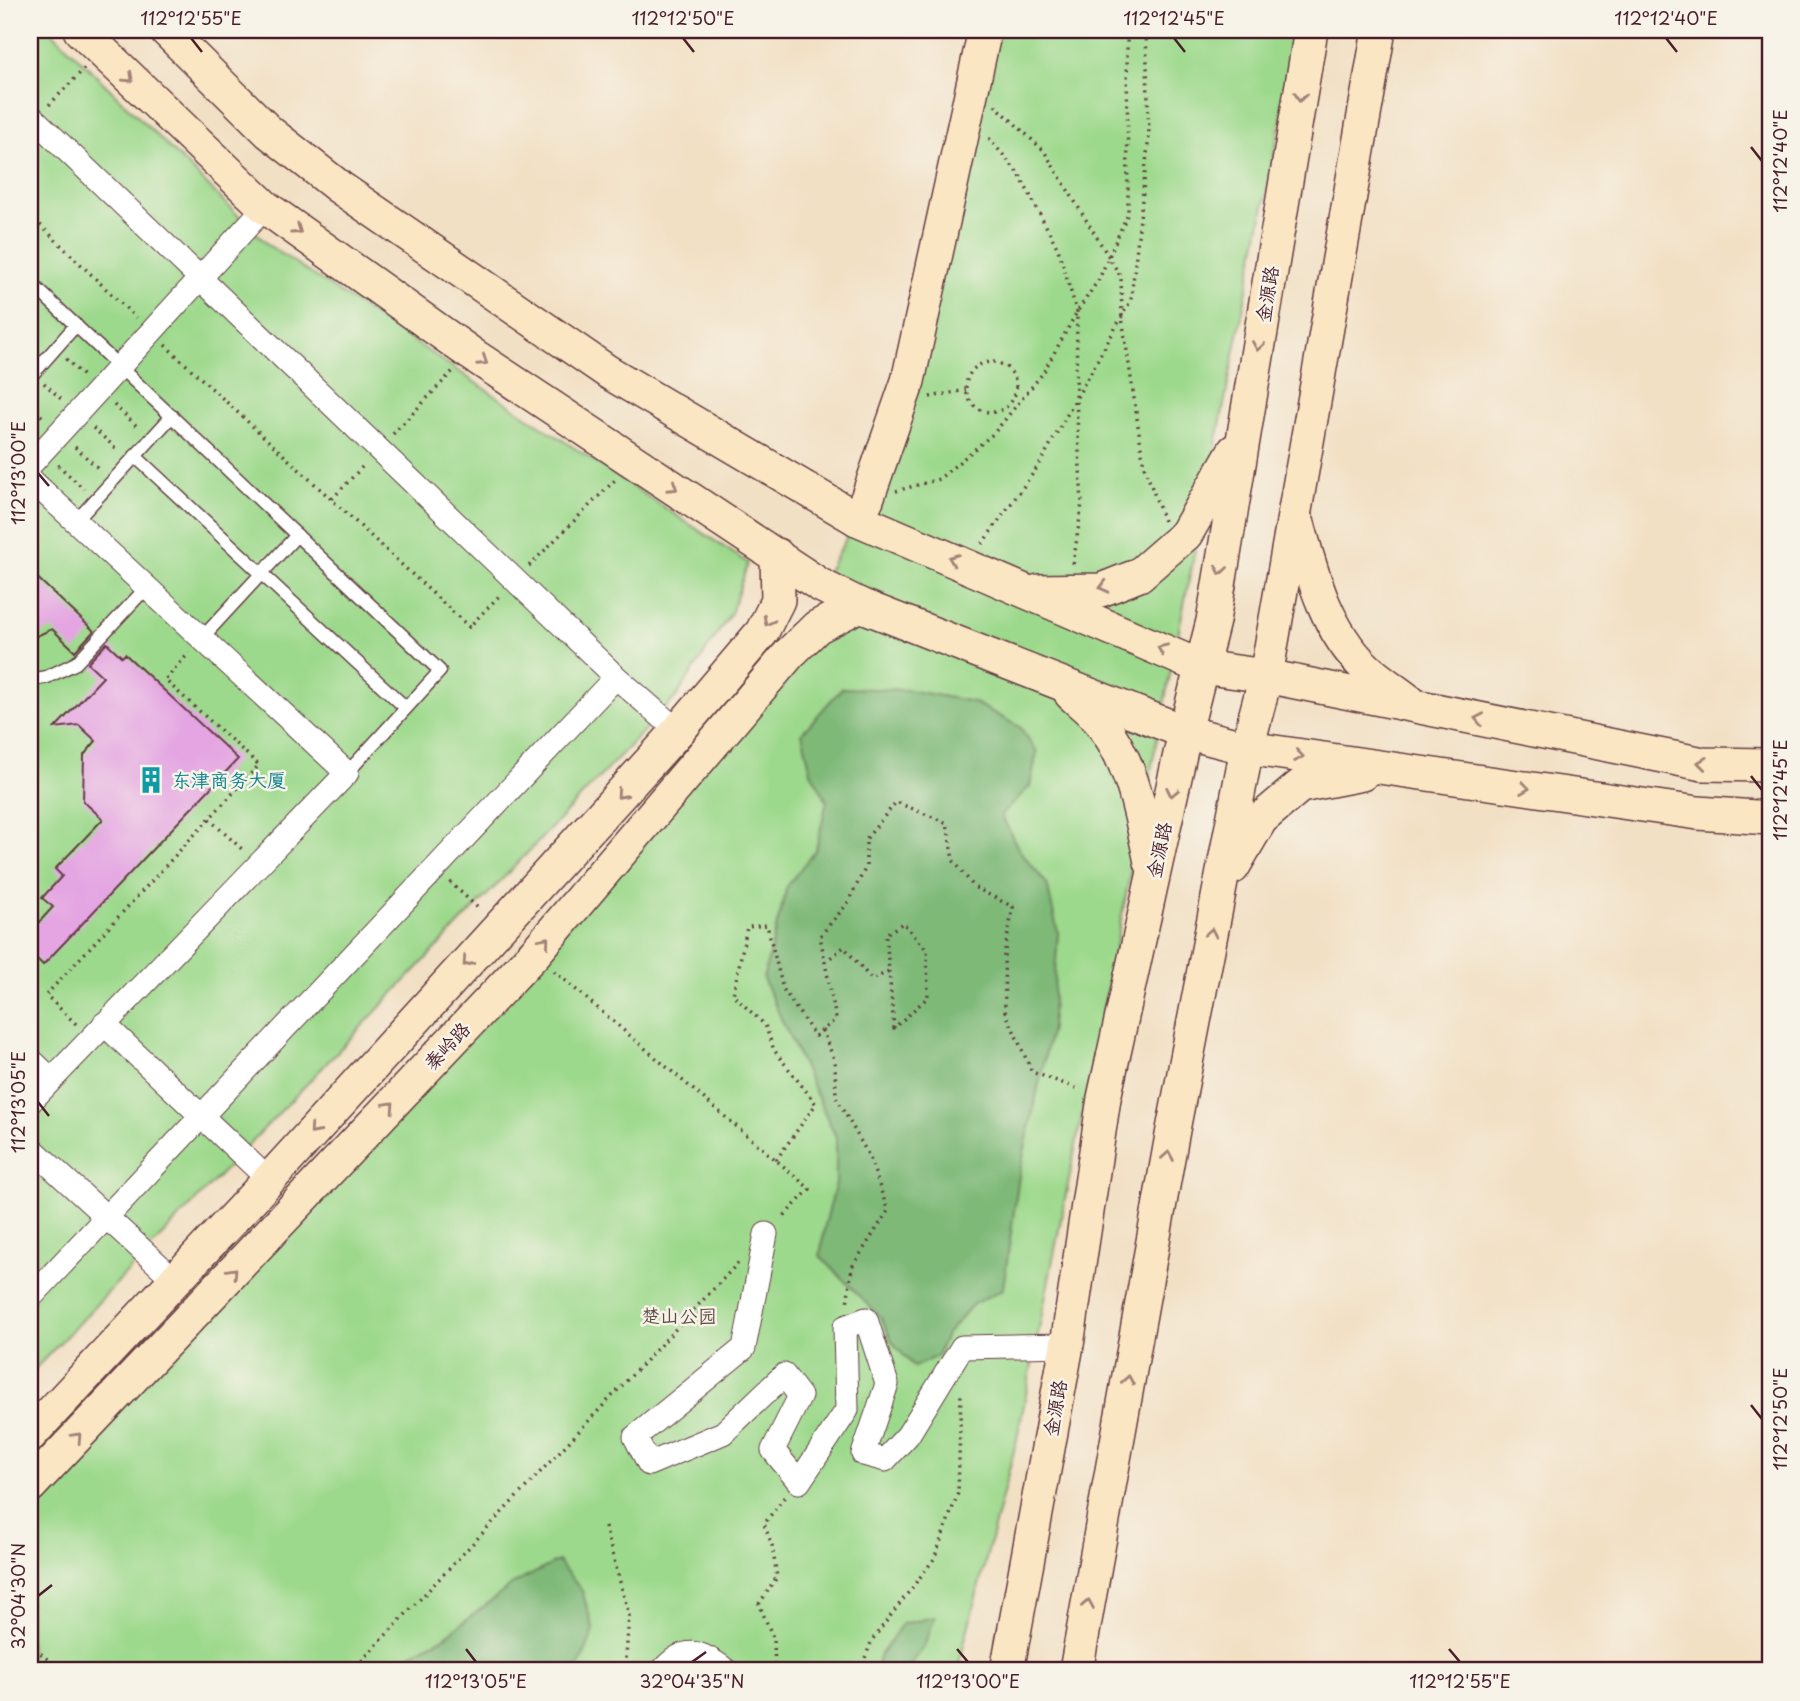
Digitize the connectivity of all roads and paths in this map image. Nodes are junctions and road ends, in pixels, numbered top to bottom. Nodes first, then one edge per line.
1 (166, 30) edge
2 (985, 30) edge
3 (1146, 30) edge
4 (1311, 30) edge
5 (1378, 30) edge
6 (1127, 31) edge
7 (91, 41) edge
8 (970, 98) junction
9 (32, 118) edge
10 (265, 207) junction
11 (30, 215) edge
12 (1109, 256) junction
13 (201, 277) junction
14 (30, 282) edge
15 (1077, 312) junction
16 (1122, 317) junction
17 (76, 326) junction
18 (151, 332) junction
19 (470, 353) junction
20 (34, 362) edge
21 (120, 366) junction
22 (30, 377) edge
23 (966, 390) junction
24 (933, 396) dead end
25 (1076, 399) junction
26 (172, 416) junction
27 (1244, 434) junction
28 (379, 449) junction
29 (135, 456) junction
30 (36, 458) edge
31 (634, 461) junction
32 (30, 479) edge
33 (332, 499) junction
34 (96, 500) junction
35 (862, 509) junction
36 (1295, 511) junction
37 (1164, 521) dead end
38 (75, 522) junction
39 (297, 535) junction
40 (777, 555) junction
41 (966, 564) junction
42 (262, 573) junction
43 (1072, 574) dead end
44 (515, 580) junction
45 (146, 588) junction
46 (1028, 591) junction
47 (860, 605) junction
48 (201, 639) junction
49 (1202, 667) junction
50 (616, 677) junction
51 (1266, 677) junction
52 (30, 680) edge
53 (1059, 683) junction
54 (1416, 707) junction
55 (406, 708) junction
56 (678, 731) junction
57 (1185, 732) junction
58 (1247, 748) junction
59 (1770, 765) edge
60 (347, 773) junction
61 (1420, 773) junction
62 (1770, 818) edge
63 (209, 819) junction
64 (259, 864) junction
65 (436, 868) junction
66 (1154, 875) junction
67 (1220, 890) junction
68 (498, 928) junction
69 (534, 954) junction
70 (825, 961) junction
71 (889, 971) junction
72 (822, 1030) junction
73 (97, 1031) junction
74 (30, 1059) edge
75 (51, 1079) junction
76 (1104, 1098) junction
77 (30, 1102) edge
78 (203, 1116) junction
79 (30, 1147) edge
80 (776, 1160) junction
81 (269, 1180) junction
82 (105, 1217) junction
83 (766, 1234) junction
84 (176, 1281) junction
85 (30, 1298) edge
86 (845, 1327) junction
87 (1067, 1345) junction
88 (961, 1387) dead end
89 (30, 1435) edge
90 (799, 1482) junction
91 (30, 1486) edge
92 (605, 1527) dead end
93 (30, 1644) edge
94 (61, 1671) edge
95 (352, 1671) edge
96 (625, 1671) edge
97 (662, 1671) edge
98 (727, 1671) edge
99 (775, 1671) edge
100 (860, 1671) edge
101 (1007, 1671) edge
102 (1076, 1671) edge

1 - 35 main road
2 - 8 main road
3 - 16 path
4 -> 27 main road, 金源路
5 - 36 main road
6 - 12 path
7 - 9 path
7 -> 10 main road
8 - 12 path
8 - 15 path
8 - 35 main road
9 - 13 street
10 - 13 street
10 -> 19 main road
11 - 18 path
12 - 15 path
12 - 16 path
13 - 18 street
13 - 28 street
14 - 17 lane
15 - 25 path
15 - 35 path
16 - 25 path
16 - 37 path
17 - 20 lane
17 - 21 lane
18 - 21 street
18 - 33 path
19 - 28 path
19 -> 31 main road
20 - 22 lane
21 - 26 lane
21 - 30 street
23 - 23 path
23 - 24 path
25 - 41 path
25 - 43 path
26 - 29 lane
26 - 39 lane
27 -> 46 main road
27 -> 49 main road, 金源路
28 - 33 path
28 - 44 street
29 - 34 lane
29 - 42 lane
30 - 34 path
31 -> 40 main road
31 - 44 path
32 - 38 street
33 - 44 path
34 - 38 lane
41 -> 35 main road
36 - 51 main road
36 - 54 main road
38 - 45 street
39 - 42 lane
39 - 55 lane
40 - 47 main road
40 -> 56 main road
41 - 46 main road
42 - 48 lane
42 - 55 lane
44 - 50 street
45 - 48 street
45 - 52 lane
49 -> 46 main road
47 - 53 main road
69 -> 47 main road, 秦岭路
48 - 60 street
48 - 63 path
49 - 51 main road
49 - 57 main road, 金源路
50 - 56 street
50 - 65 street
51 - 54 main road
51 - 58 main road
53 - 57 main road
53 - 66 main road
59 -> 54 main road
55 - 60 lane
56 -> 68 main road
57 - 58 main road
57 -> 66 main road, 金源路
58 -> 61 main road
58 - 67 main road
60 - 64 street
61 -> 62 main road
61 - 67 main road
63 - 64 path
63 - 73 path
64 - 73 street
65 - 68 path
65 - 78 street
66 - 76 main road, 金源路
102 -> 67 main road
68 -> 81 main road
69 - 80 path
91 -> 69 main road, 秦岭路
70 - 71 path
70 - 72 path
70 - 76 path
71 - 71 path
72 - 80 path
72 - 86 path
73 - 75 street
73 - 78 street
74 - 75 street
75 - 77 street
76 - 87 main road, 金源路
78 - 81 street
78 - 82 street
79 - 82 street
80 - 83 path
81 - 84 main road
82 - 84 street
82 - 85 street
83 - 90 street
83 - 95 path
84 - 89 main road
86 - 87 street
86 - 90 street
87 - 101 main road, 金源路
88 - 100 path
90 - 99 path
92 - 96 path
93 - 94 path
97 - 98 street

